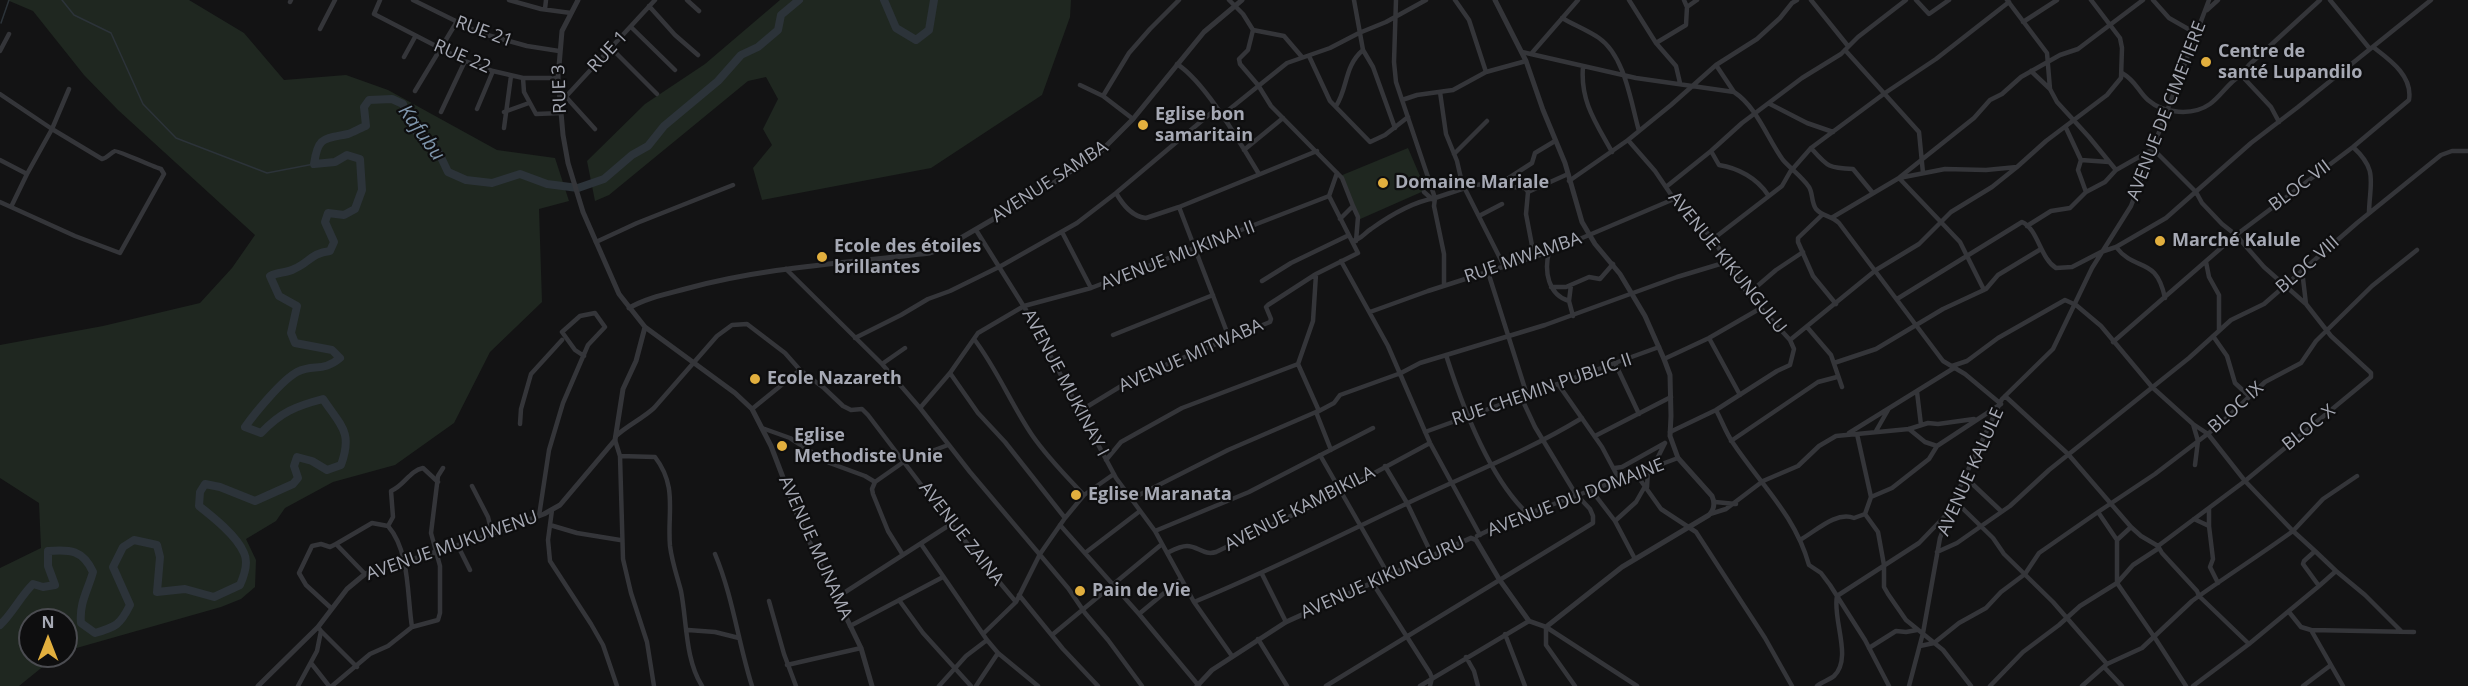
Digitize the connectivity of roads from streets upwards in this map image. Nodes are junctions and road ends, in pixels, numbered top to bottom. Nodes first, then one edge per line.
1 (335, 0) edge
2 (380, 0) edge
3 (413, 0) edge
4 (509, 0) edge
5 (546, 0) edge
6 (578, 0) edge
7 (655, 0) edge
8 (687, 0) edge
9 (1179, 0) edge
10 (1229, 0) edge
11 (1242, 0) edge
12 (1354, 0) edge
13 (1396, 0) edge
14 (1426, 0) edge
15 (1455, 0) edge
16 (1495, 0) edge
17 (1578, 0) edge
18 (1629, 0) edge
19 (1684, 0) edge
20 (1697, 0) edge
21 (1797, 0) edge
22 (1811, 0) edge
23 (1906, 0) edge
24 (1916, 0) edge
25 (1949, 0) edge
26 (2057, 0) edge
27 (2091, 0) edge
28 (2143, 0) edge
29 (2153, 0) edge
30 (2209, 0) edge
31 (2218, 0) edge
32 (2320, 0) edge
33 (2330, 0) edge
34 (2431, 0) edge
35 (2008, 1) edge
36 (1235, 5) junction
37 (649, 6) junction
38 (1688, 7) junction
39 (545, 9) junction
40 (699, 11) dead end
41 (2205, 12) junction
42 (571, 13) junction
43 (1396, 17) junction
44 (1562, 18) junction
45 (2023, 22) junction
46 (456, 23) junction
47 (2110, 26) junction
48 (631, 27) junction
49 (320, 29) dead end
50 (1253, 30) junction
51 (1359, 33) junction
52 (9, 34) dead end
53 (2197, 34) junction
54 (415, 37) junction
55 (1656, 43) junction
56 (1847, 48) junction
57 (2372, 48) junction
58 (441, 49) junction
59 (612, 49) junction
60 (1363, 50) junction
61 (0, 51) edge
62 (559, 51) junction
63 (1522, 52) junction
64 (1531, 54) junction
65 (698, 55) dead end
66 (1309, 56) junction
67 (404, 57) dead end
68 (1302, 57) junction
69 (465, 61) junction
70 (1526, 61) junction
71 (2048, 62) junction
72 (1177, 64) junction
73 (1716, 64) junction
74 (1583, 67) junction
75 (675, 70) dead end
76 (493, 71) junction
77 (2031, 71) junction
78 (1486, 72) junction
79 (2122, 73) junction
80 (1622, 75) junction
81 (2241, 75) junction
82 (511, 76) junction
83 (523, 78) junction
84 (558, 78) junction
85 (1680, 83) junction
86 (1080, 85) dead end
87 (1258, 85) junction
88 (1694, 85) junction
89 (69, 89) dead end
90 (2050, 89) junction
91 (415, 91) dead end
92 (1440, 92) junction
93 (1734, 92) junction
94 (1885, 93) junction
95 (0, 94) edge
96 (657, 94) dead end
97 (1103, 96) junction
98 (566, 97) junction
99 (1402, 100) junction
100 (529, 103) junction
101 (560, 103) junction
102 (1770, 104) junction
103 (1336, 106) junction
104 (1217, 108) junction
105 (477, 109) dead end
106 (2167, 110) junction
107 (441, 112) dead end
108 (504, 112) junction
109 (561, 113) junction
110 (1755, 114) junction
111 (1221, 117) junction
112 (1408, 117) junction
113 (1283, 118) junction
114 (1133, 119) junction
115 (1487, 121) dead end
116 (2073, 122) junction
117 (2279, 122) junction
118 (504, 128) dead end
119 (1395, 128) junction
120 (2066, 128) junction
121 (52, 129) junction
122 (595, 129) dead end
123 (1638, 131) junction
124 (1833, 132) junction
125 (1628, 140) junction
126 (1555, 141) junction
127 (2353, 147) junction
128 (1811, 148) junction
129 (2153, 149) junction
130 (1244, 150) junction
131 (1317, 151) junction
132 (1711, 151) junction
133 (2468, 151) edge
134 (1612, 152) junction
135 (1454, 154) junction
136 (1923, 159) junction
137 (0, 160) edge
138 (2081, 160) junction
139 (2109, 162) junction
140 (2017, 167) junction
141 (2116, 170) junction
142 (1792, 171) junction
143 (1338, 172) junction
144 (1923, 173) junction
145 (27, 174) junction
146 (1259, 174) junction
147 (1568, 177) junction
148 (1899, 178) junction
149 (1507, 180) junction
150 (733, 185) dead end
151 (1666, 187) junction
152 (1465, 189) junction
153 (1424, 192) dead end
154 (1528, 192) junction
155 (1872, 192) junction
156 (2086, 192) junction
157 (2196, 192) junction
158 (1116, 193) junction
159 (576, 195) joint
160 (1768, 195) junction
161 (1329, 196) junction
162 (1674, 198) junction
163 (1434, 199) junction
164 (0, 202) edge
165 (1502, 204) dead end
166 (1353, 206) junction
167 (11, 207) junction
168 (1179, 207) junction
169 (2369, 212) junction
170 (1822, 215) junction
171 (1479, 216) junction
172 (1833, 217) junction
173 (1340, 219) junction
174 (1940, 222) junction
175 (2027, 225) junction
176 (976, 230) junction
177 (1062, 232) junction
178 (1589, 235) junction
179 (2236, 235) junction
180 (1347, 236) junction
181 (1713, 239) junction
182 (1354, 241) junction
183 (596, 242) junction
184 (2116, 247) junction
185 (1196, 249) junction
186 (2041, 249) junction
187 (2417, 250) dead end
188 (1549, 252) junction
189 (1803, 252) junction
190 (2101, 252) junction
191 (1967, 255) junction
192 (1534, 256) junction
193 (1726, 258) junction
194 (1341, 261) junction
195 (2206, 262) junction
196 (1613, 264) junction
197 (1001, 266) junction
198 (1504, 266) junction
199 (786, 269) junction
200 (1876, 270) junction
201 (2302, 270) junction
202 (1488, 272) junction
203 (1316, 274) junction
204 (1262, 281) dead end
205 (1571, 285) junction
206 (2284, 285) junction
207 (1444, 286) junction
208 (1551, 287) junction
209 (1090, 288) junction
210 (1984, 290) junction
211 (1632, 294) junction
212 (1748, 294) junction
213 (1213, 295) junction
214 (2165, 298) junction
215 (1897, 299) junction
216 (1569, 301) junction
217 (1836, 304) junction
218 (2306, 304) junction
219 (2076, 305) junction
220 (1024, 306) junction
221 (629, 308) junction
222 (1761, 308) junction
223 (1370, 312) junction
224 (1573, 316) junction
225 (1916, 325) junction
226 (645, 327) junction
227 (1807, 327) junction
228 (2219, 332) junction
229 (2327, 332) junction
230 (1113, 335) dead end
231 (1507, 336) junction
232 (2213, 336) junction
233 (855, 338) junction
234 (1709, 338) junction
235 (974, 339) junction
236 (1230, 339) junction
237 (564, 340) junction
238 (1790, 340) junction
239 (2113, 342) junction
240 (1659, 347) junction
241 (905, 348) dead end
242 (584, 356) junction
243 (1446, 356) junction
244 (1664, 358) junction
245 (693, 363) junction
246 (1615, 363) junction
247 (1834, 363) junction
248 (882, 364) junction
249 (1298, 364) junction
250 (1953, 367) junction
251 (800, 370) junction
252 (1401, 373) junction
253 (950, 374) junction
254 (1837, 377) junction
255 (1558, 384) junction
256 (1842, 387) dead end
257 (2152, 387) junction
258 (1917, 392) junction
259 (1740, 395) junction
260 (1524, 396) junction
261 (2005, 396) junction
262 (2248, 396) junction
263 (1671, 397) junction
264 (2001, 404) junction
265 (920, 408) junction
266 (1890, 408) junction
267 (752, 409) junction
268 (1716, 410) junction
269 (1080, 411) junction
270 (1317, 412) junction
271 (1640, 414) junction
272 (1468, 415) junction
273 (1582, 418) junction
274 (1671, 419) junction
275 (1977, 419) junction
276 (520, 424) dead end
277 (1921, 424) junction
278 (2193, 424) junction
279 (762, 428) junction
280 (1373, 428) dead end
281 (1680, 428) junction
282 (1909, 429) junction
283 (1875, 431) junction
284 (1425, 432) junction
285 (1670, 434) junction
286 (1849, 434) junction
287 (1857, 434) junction
288 (2208, 434) junction
289 (1595, 436) junction
290 (616, 438) junction
291 (1543, 441) junction
292 (1731, 441) junction
293 (2198, 441) junction
294 (1665, 442) junction
295 (1431, 443) junction
296 (948, 445) junction
297 (1937, 446) junction
298 (1331, 450) junction
299 (2068, 454) junction
300 (1320, 455) junction
301 (620, 456) junction
302 (1678, 458) junction
303 (1106, 460) junction
304 (905, 461) junction
305 (1492, 463) junction
306 (2195, 465) dead end
307 (1385, 466) junction
308 (443, 468) dead end
309 (1615, 468) junction
310 (1651, 469) junction
311 (1114, 474) junction
312 (1636, 474) junction
313 (2357, 476) dead end
314 (1965, 477) junction
315 (1619, 479) junction
316 (1763, 481) junction
317 (2245, 481) junction
318 (438, 482) junction
319 (875, 482) junction
320 (1452, 482) junction
321 (472, 486) dead end
322 (1647, 487) junction
323 (1340, 491) junction
324 (1592, 491) junction
325 (1084, 495) junction
326 (1578, 495) junction
327 (1871, 497) junction
328 (1131, 499) junction
329 (1954, 500) junction
330 (1715, 502) junction
331 (2111, 502) junction
332 (1407, 503) junction
333 (1736, 504) junction
334 (2209, 508) junction
335 (552, 510) junction
336 (1950, 510) junction
337 (1140, 511) junction
338 (2001, 511) junction
339 (2098, 512) junction
340 (1528, 514) junction
341 (1710, 514) junction
342 (1865, 514) junction
343 (539, 516) junction
344 (1065, 518) junction
345 (2194, 519) junction
346 (1615, 521) junction
347 (1695, 522) junction
348 (951, 524) junction
349 (550, 525) junction
350 (1060, 525) junction
351 (388, 526) junction
352 (1687, 526) junction
353 (1982, 526) junction
354 (2131, 526) junction
355 (2209, 526) junction
356 (1361, 527) junction
357 (1155, 531) junction
358 (2293, 531) junction
359 (1696, 532) junction
360 (492, 533) junction
361 (1480, 535) junction
362 (1473, 538) junction
363 (620, 540) junction
364 (1800, 540) junction
365 (2117, 540) junction
366 (336, 543) junction
367 (921, 544) junction
368 (1162, 544) junction
369 (459, 546) junction
370 (2159, 547) junction
371 (2315, 551) junction
372 (437, 552) junction
373 (1937, 552) junction
374 (1085, 553) junction
375 (1167, 553) junction
376 (715, 554) dead end
377 (1040, 554) junction
378 (903, 555) junction
379 (1432, 555) junction
380 (1635, 559) junction
381 (403, 561) junction
382 (1884, 565) junction
383 (470, 570) dead end
384 (2336, 571) junction
385 (365, 574) junction
386 (1262, 574) junction
387 (1388, 574) junction
388 (2025, 574) junction
389 (943, 577) junction
390 (1181, 579) junction
391 (1499, 579) junction
392 (1372, 582) junction
393 (2117, 583) junction
394 (2218, 583) junction
395 (1112, 585) junction
396 (2319, 586) junction
397 (1019, 595) junction
398 (1837, 596) junction
399 (2199, 596) junction
400 (836, 598) junction
401 (899, 600) junction
402 (769, 601) dead end
403 (1016, 602) junction
404 (1194, 602) junction
405 (331, 608) junction
406 (1083, 608) junction
407 (2289, 612) junction
408 (1139, 614) junction
409 (2067, 618) junction
410 (1529, 621) junction
411 (1286, 622) junction
412 (850, 626) junction
413 (412, 627) junction
414 (1546, 627) junction
415 (319, 629) junction
416 (688, 630) junction
417 (1917, 630) junction
418 (2311, 630) junction
419 (2402, 632) junction
420 (2414, 632) dead end
421 (1923, 633) junction
422 (982, 634) junction
423 (1505, 634) junction
424 (1052, 635) junction
425 (1407, 637) junction
426 (739, 638) junction
427 (2155, 638) junction
428 (1258, 639) junction
429 (987, 640) junction
430 (1934, 643) junction
431 (2250, 644) junction
432 (1920, 646) junction
433 (861, 648) junction
434 (1869, 648) junction
435 (998, 653) junction
436 (1232, 656) junction
437 (1466, 657) junction
438 (311, 663) junction
439 (787, 665) junction
440 (2331, 665) junction
441 (2105, 666) junction
442 (357, 667) junction
443 (955, 670) junction
444 (1432, 678) junction
445 (1831, 678) junction
446 (258, 686) edge
447 (298, 686) edge
448 (330, 686) edge
449 (617, 686) edge
450 (654, 686) edge
451 (702, 686) edge
452 (752, 686) edge
453 (796, 686) edge
454 (872, 686) edge
455 (939, 686) edge
456 (971, 686) edge
457 (976, 686) edge
458 (1038, 686) edge
459 (1098, 686) edge
460 (1142, 686) edge
461 (1198, 686) edge
462 (1287, 686) edge
463 (1326, 686) edge
464 (1419, 686) edge
465 (1430, 686) edge
466 (1478, 686) edge
467 (1526, 686) edge
468 (1575, 686) edge
469 (1637, 686) edge
470 (1792, 686) edge
471 (1817, 686) edge
472 (1828, 686) edge
473 (1889, 686) edge
474 (1909, 686) edge
475 (1971, 686) edge
476 (1990, 686) edge
477 (2082, 686) edge
478 (2122, 686) edge
479 (2186, 686) edge
480 (2193, 686) edge
481 (2303, 686) edge
482 (2343, 686) edge

1 - 49 street
2 - 54 street, RUE 22
3 - 46 street, RUE 21
4 - 39 street
5 - 39 street
6 - 42 street, RUE 3
7 - 37 street, RUE 1
8 - 40 street
9 - 97 street
10 - 36 street
11 - 36 street, AVENUE SAMBA
12 - 51 street
13 - 43 street
14 - 43 street
15 - 78 street
16 - 63 street
17 - 44 street
18 - 55 street
19 - 38 street
20 - 38 street
21 - 73 street
22 - 56 street
23 - 56 street
24 - 25 street
26 - 45 street
27 - 47 street
28 - 47 street
29 - 53 street
30 - 41 street, AVENUE DE CIMETIERE
31 - 41 street
32 - 81 street
33 - 57 street
34 - 57 street
35 - 45 street
35 - 94 street
36 - 50 street
36 - 72 street, AVENUE SAMBA
37 - 48 street, RUE 1
37 - 65 street
38 - 55 street
39 - 42 street
41 - 53 street, AVENUE DE CIMETIERE
42 - 62 street, RUE 3
43 - 51 street
43 - 99 street
44 - 64 street
44 - 80 street
45 - 71 street
46 - 58 street
46 - 62 street, RUE 21
47 - 71 street
47 - 79 street
48 - 59 street, RUE 1
48 - 75 street
50 - 68 street
50 - 87 street
51 - 60 street
51 - 66 street
52 - 61 street
53 - 106 street, AVENUE DE CIMETIERE
54 - 58 street, RUE 22
54 - 67 street
55 - 85 street
56 - 94 street
56 - 102 street
57 - 117 street
57 - 127 street, BLOC VII
58 - 69 street, RUE 22
58 - 91 street
59 - 96 street
59 - 98 street, RUE 1
60 - 103 street
60 - 119 street
62 - 84 street, RUE 3
63 - 64 street
63 - 70 street
64 - 74 street
66 - 68 street
66 - 103 street
68 - 87 street
69 - 76 street, RUE 22
69 - 107 street
70 - 78 street
70 - 126 street
71 - 77 street
71 - 90 street
72 - 104 street
72 - 114 street, AVENUE SAMBA
73 - 88 street
73 - 93 street
74 - 80 street
74 - 134 street
76 - 82 street, RUE 22
76 - 105 street
77 - 90 street
77 - 136 street
78 - 92 street
79 - 106 street
79 - 116 street
80 - 85 street
80 - 123 street
81 - 106 street
81 - 117 street
82 - 83 street, RUE 22
82 - 108 street
83 - 84 street, RUE 22
83 - 100 street
84 - 101 street, RUE 3
85 - 88 street
86 - 97 street
87 - 111 street
87 - 113 street
88 - 93 street
88 - 123 street
89 - 121 street
90 - 116 street
92 - 99 street
92 - 135 street
93 - 110 street
94 - 124 street
94 - 136 street
95 - 121 street
97 - 114 street
98 - 101 street, RUE 1
98 - 122 street
99 - 112 street
100 - 108 street
100 - 109 street
101 - 109 street, RUE 3
102 - 110 street
102 - 124 street
103 - 119 street
104 - 111 street
104 - 158 street
106 - 129 street, AVENUE DE CIMETIERE
108 - 118 street
109 - 159 street, RUE 3
110 - 132 street
110 - 142 street
111 - 130 street
112 - 119 street
112 - 163 street
113 - 130 street
113 - 131 street
114 - 176 street, AVENUE SAMBA
115 - 135 street
116 - 120 street
116 - 139 street
117 - 157 street
120 - 138 street
120 - 140 street
121 - 145 street
121 - 167 street
123 - 125 street
124 - 128 street
125 - 134 street
125 - 151 street, AVENUE KIKUNGULU
126 - 147 street
126 - 149 street
127 - 169 street
127 - 179 street, BLOC VII
128 - 142 street
128 - 155 street
129 - 141 street
129 - 157 street
129 - 190 street, AVENUE DE CIMETIERE
130 - 146 street
131 - 143 street
131 - 146 street
132 - 151 street
132 - 160 street
133 - 169 street, BLOC VIII
134 - 147 street
135 - 152 street
136 - 144 street
136 - 148 street
137 - 145 street
138 - 139 street
138 - 156 street
139 - 141 street
140 - 144 street
140 - 174 street
141 - 156 street
142 - 160 street
142 - 170 street
143 - 161 street
143 - 166 street
144 - 148 street
145 - 167 street
146 - 168 street
147 - 154 street
147 - 178 street
148 - 155 street
148 - 174 street
149 - 152 street
149 - 154 street
150 - 183 street
151 - 162 street, AVENUE KIKUNGULU
152 - 163 street
152 - 171 street
153 - 163 street
154 - 192 street
155 - 172 street
156 - 175 street
157 - 179 street
157 - 184 street
158 - 168 street
158 - 177 street
159 - 183 street, AVENUE MUNAMA
160 - 181 street
161 - 173 street
161 - 185 street, AVENUE MUKINAI II
162 - 178 street, RUE MWAMBA
162 - 181 street, AVENUE KIKUNGULU
163 - 182 street
163 - 207 street
164 - 167 street
165 - 171 street
166 - 173 street
166 - 182 street
168 - 185 street
169 - 201 street, BLOC VIII
170 - 172 street
170 - 189 street
171 - 198 street
172 - 200 street
173 - 180 street
174 - 191 street
174 - 200 street
175 - 186 street
175 - 191 street
176 - 197 street, AVENUE MUKINAY I
176 - 199 street, AVENUE SAMBA
177 - 197 street
177 - 209 street
178 - 188 street, RUE MWAMBA
178 - 196 street
179 - 195 street, BLOC VII
179 - 206 street
180 - 182 street
180 - 204 street
181 - 193 street, AVENUE KIKUNGULU
182 - 194 street
183 - 221 street, AVENUE MUNAMA
184 - 190 street
184 - 214 street
185 - 209 street, AVENUE MUKINAI II
185 - 213 street
186 - 190 street
186 - 210 street
187 - 229 street, BLOC IX
188 - 192 street, RUE MWAMBA
188 - 208 street
189 - 212 street
189 - 217 street
190 - 219 street, AVENUE KALULE
191 - 210 street
191 - 215 street
192 - 198 street, RUE MWAMBA
193 - 211 street
193 - 212 street, AVENUE KIKUNGULU
194 - 203 street
194 - 223 street
195 - 214 street, BLOC VII
195 - 228 street
196 - 205 street
196 - 211 street
197 - 220 street, AVENUE MUKINAY I
197 - 233 street
198 - 202 street, RUE MWAMBA
199 - 221 street, AVENUE SAMBA
199 - 233 street
200 - 215 street
200 - 217 street
201 - 206 street, BLOC VIII
201 - 218 street
202 - 207 street, RUE MWAMBA
202 - 231 street
203 - 236 street, AVENUE MITWABA
203 - 249 street
205 - 208 street
205 - 216 street
206 - 218 street
206 - 228 street, BLOC VIII
207 - 223 street, RUE MWAMBA
208 - 216 street
209 - 220 street, AVENUE MUKINAI II
210 - 225 street
211 - 224 street
211 - 240 street
212 - 222 street, AVENUE KIKUNGULU
213 - 230 street
213 - 236 street
214 - 239 street, BLOC VII
215 - 225 street
216 - 224 street
217 - 227 street
218 - 229 street
219 - 239 street
219 - 250 street
219 - 261 street, AVENUE KALULE
220 - 235 street, AVENUE MUKINAI II
220 - 269 street, AVENUE MUKINAY I
221 - 226 street, AVENUE MUNAMA
222 - 234 street
222 - 238 street, AVENUE KIKUNGULU
223 - 252 street
224 - 231 street
225 - 247 street
225 - 250 street
226 - 245 street, AVENUE MUNAMA
226 - 290 street
227 - 238 street
227 - 247 street
228 - 232 street, BLOC VIII
229 - 262 street, BLOC IX
229 - 317 street, BLOC X
231 - 243 street
231 - 260 street
232 - 257 street, BLOC VIII
232 - 262 street
233 - 248 street
234 - 244 street
234 - 259 street
235 - 253 street, AVENUE MUKINAI II
235 - 325 street
236 - 269 street, AVENUE MITWABA
237 - 242 street
237 - 242 street
237 - 276 street
238 - 259 street, AVENUE KIKUNGULU
239 - 257 street
240 - 244 street
240 - 246 street, RUE CHEMIN PUBLIC II
241 - 248 street
242 - 343 street
243 - 252 street
243 - 272 street
244 - 263 street
245 - 251 street
245 - 267 street, AVENUE MUNAMA
245 - 290 street
246 - 255 street, RUE CHEMIN PUBLIC II
246 - 271 street
247 - 254 street
248 - 265 street
249 - 270 street
249 - 303 street
250 - 258 street
250 - 264 street
251 - 267 street
251 - 304 street, AVENUE ZAINA
252 - 270 street
252 - 284 street
253 - 265 street, AVENUE MUKINAI II
253 - 344 street
254 - 256 street
254 - 292 street
255 - 260 street, RUE CHEMIN PUBLIC II
255 - 273 street
257 - 278 street
257 - 299 street, BLOC VIII
258 - 266 street
258 - 277 street
259 - 268 street, AVENUE KIKUNGULU
260 - 272 street, RUE CHEMIN PUBLIC II
260 - 291 street
261 - 264 street, AVENUE KALULE
261 - 299 street
262 - 288 street, BLOC IX
263 - 271 street
263 - 274 street
264 - 275 street
264 - 314 street, AVENUE KALULE
265 - 296 street
266 - 283 street
266 - 286 street
267 - 279 street, AVENUE MUNAMA
268 - 281 street, AVENUE KIKUNGULU
268 - 292 street
269 - 303 street, AVENUE MUKINAY I
270 - 298 street
270 - 328 street
271 - 289 street
272 - 284 street, RUE CHEMIN PUBLIC II
272 - 305 street
273 - 289 street
273 - 291 street
274 - 281 street
274 - 285 street
275 - 277 street
275 - 297 street
277 - 282 street
278 - 288 street
278 - 293 street
279 - 319 street
279 - 400 street, AVENUE MUNAMA
280 - 298 street
281 - 285 street, AVENUE KIKUNGULU
282 - 283 street
282 - 297 street
283 - 287 street
284 - 295 street
285 - 294 street, AVENUE KIKUNGULU
285 - 302 street
286 - 287 street
286 - 316 street
287 - 327 street
288 - 293 street, BLOC IX
288 - 317 street
289 - 309 street
290 - 301 street
290 - 335 street, AVENUE MUKUWENU
291 - 305 street
291 - 326 street
292 - 316 street
293 - 306 street
293 - 331 street, BLOC IX
294 - 309 street
294 - 310 street, AVENUE KIKUNGULU
295 - 307 street, AVENUE KAMBIKILA
295 - 320 street
296 - 304 street
296 - 377 street
297 - 327 street
298 - 300 street
299 - 331 street
299 - 338 street, BLOC VIII
300 - 323 street
300 - 357 street
301 - 363 street
301 - 416 street
302 - 310 street, AVENUE DU DOMAINE
302 - 330 street
303 - 311 street, AVENUE MUKINAY I
304 - 319 street
304 - 348 street, AVENUE ZAINA
305 - 320 street
305 - 340 street
307 - 323 street, AVENUE KAMBIKILA
307 - 332 street
308 - 318 street
309 - 315 street
310 - 312 street, AVENUE DU DOMAINE
310 - 322 street
311 - 325 street
311 - 328 street, AVENUE MUKINAY I
312 - 315 street, AVENUE DU DOMAINE
312 - 322 street
313 - 358 street
314 - 329 street, AVENUE KALULE
314 - 338 street
315 - 324 street, AVENUE DU DOMAINE
316 - 333 street
316 - 364 street
317 - 334 street, BLOC X
317 - 358 street
318 - 351 street
318 - 372 street
319 - 378 street
320 - 332 street
320 - 361 street
321 - 360 street
322 - 346 street
322 - 352 street
323 - 356 street
323 - 375 street, AVENUE KAMBIKILA
324 - 326 street, AVENUE DU DOMAINE
324 - 346 street
325 - 344 street
326 - 340 street, AVENUE DU DOMAINE
326 - 391 street
327 - 342 street
328 - 337 street, AVENUE MUKINAY I
329 - 336 street, AVENUE KALULE
329 - 353 street
330 - 333 street
330 - 341 street
331 - 339 street, BLOC IX
331 - 354 street
332 - 356 street
332 - 379 street
333 - 341 street
334 - 345 street, BLOC X
334 - 355 street
335 - 343 street, AVENUE MUKUWENU
335 - 349 street
336 - 373 street, AVENUE KALULE
336 - 382 street
337 - 357 street, AVENUE MUKINAY I
337 - 374 street
338 - 353 street, BLOC VIII
339 - 365 street
339 - 388 street, BLOC IX
340 - 361 street, AVENUE DU DOMAINE
341 - 347 street
342 - 364 street
342 - 382 street
343 - 360 street, AVENUE MUKUWENU
344 - 350 street
345 - 355 street
345 - 370 street, BLOC X
346 - 380 street
347 - 352 street
347 - 359 street
348 - 367 street
348 - 403 street, AVENUE ZAINA
349 - 363 street
349 - 449 street
350 - 374 street
350 - 377 street
351 - 366 street
351 - 381 street
352 - 359 street
352 - 380 street
353 - 373 street, BLOC VIII
353 - 388 street
354 - 365 street
354 - 370 street
355 - 394 street
356 - 386 street
356 - 387 street
357 - 368 street, AVENUE MUKINAY I
358 - 371 street
358 - 394 street
359 - 470 street
360 - 369 street, AVENUE MUKUWENU
361 - 362 street, AVENUE DU DOMAINE
362 - 379 street, AVENUE KIKUNGURU
362 - 391 street, AVENUE KIKUNGURU
363 - 450 street
364 - 398 street
365 - 393 street
366 - 385 street
366 - 405 street
367 - 378 street
367 - 389 street
368 - 375 street, AVENUE MUKINAY I
368 - 395 street
369 - 372 street, AVENUE MUKUWENU
369 - 383 street
370 - 393 street, BLOC X
370 - 399 street
371 - 384 street
371 - 396 street
372 - 381 street, AVENUE MUKUWENU
372 - 413 street
373 - 421 street, AVENUE KALULE
374 - 395 street
375 - 390 street, AVENUE MUKINAY I
376 - 426 street
377 - 397 street
377 - 406 street
378 - 400 street
379 - 387 street, AVENUE KIKUNGURU
380 - 414 street
381 - 385 street, AVENUE MUKUWENU
381 - 413 street
382 - 398 street
382 - 417 street
384 - 396 street
384 - 419 street
385 - 405 street, AVENUE MUKUWENU
386 - 404 street
386 - 411 street
387 - 392 street, AVENUE KIKUNGURU
388 - 409 street
388 - 430 street, BLOC IX
389 - 401 street
389 - 422 street
390 - 404 street, AVENUE MUKINAY I
390 - 408 street
391 - 410 street, AVENUE KIKUNGURU
391 - 425 street
392 - 411 street, AVENUE KIKUNGURU
392 - 425 street
393 - 409 street, BLOC X
393 - 427 street
394 - 399 street
395 - 406 street
395 - 408 street
396 - 407 street
397 - 403 street
397 - 424 street, AVENUE ZAINA
398 - 434 street
398 - 445 street
399 - 427 street
399 - 431 street
400 - 412 street, AVENUE MUNAMA
401 - 412 street
401 - 443 street
402 - 439 street
403 - 422 street
404 - 436 street, AVENUE MUKINAY I
405 - 415 street, AVENUE MUKUWENU
406 - 424 street
406 - 460 street
407 - 418 street
407 - 431 street
408 - 461 street
409 - 441 street
409 - 476 street, BLOC X
410 - 414 street
410 - 423 street
411 - 428 street, AVENUE KIKUNGURU
412 - 433 street, AVENUE MUNAMA
413 - 442 street
414 - 468 street
414 - 469 street
415 - 438 street
415 - 442 street
415 - 446 street, AVENUE MUKUWENU
416 - 426 street
416 - 451 street
417 - 421 street
417 - 434 street
418 - 419 street
418 - 440 street
419 - 420 street
421 - 430 street
421 - 432 street, AVENUE KALULE
422 - 429 street
423 - 437 street
423 - 467 street
424 - 459 street, AVENUE ZAINA
425 - 444 street
425 - 463 street
426 - 452 street
427 - 441 street
427 - 479 street
428 - 436 street, AVENUE KIKUNGURU
428 - 462 street
429 - 435 street
429 - 443 street
430 - 432 street
430 - 475 street
431 - 480 street
432 - 474 street, AVENUE KALULE
433 - 439 street
433 - 454 street, AVENUE MUNAMA
434 - 473 street
435 - 457 street
435 - 458 street
436 - 461 street, AVENUE KIKUNGURU
437 - 444 street
437 - 466 street
438 - 447 street
438 - 448 street
439 - 453 street
440 - 481 street
440 - 482 street
441 - 477 street
441 - 478 street
442 - 448 street
443 - 455 street
443 - 456 street
444 - 464 street
444 - 465 street
445 - 471 street
445 - 472 street

